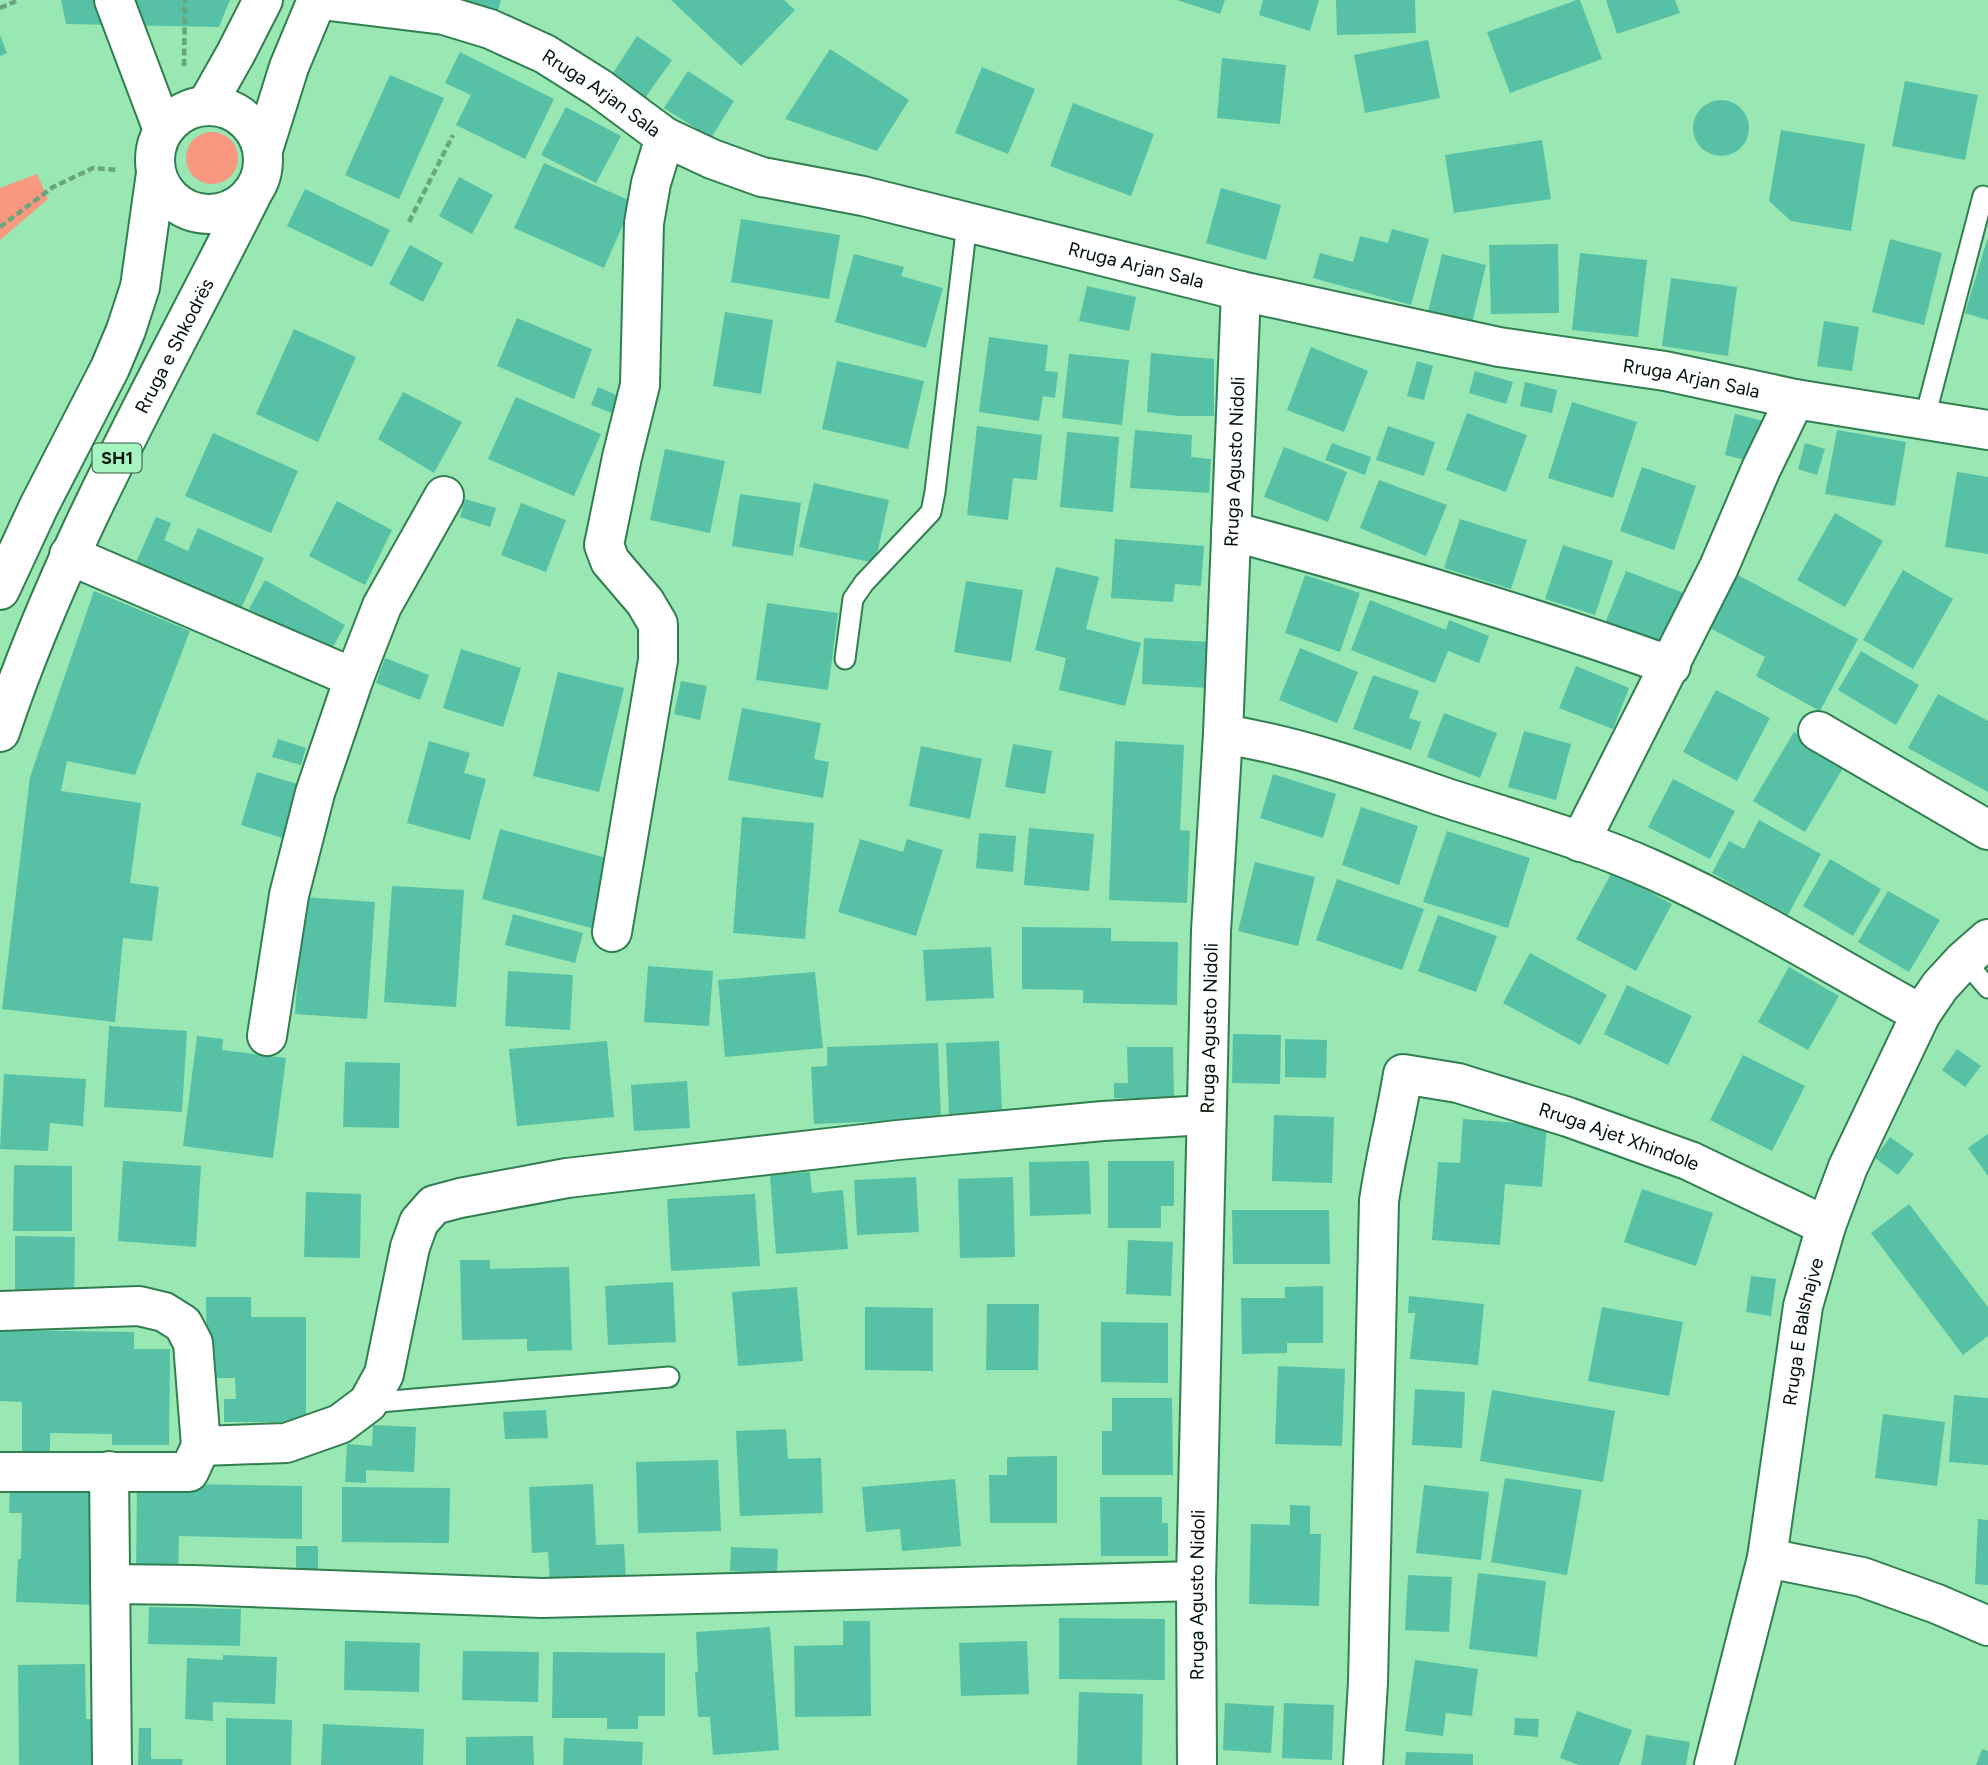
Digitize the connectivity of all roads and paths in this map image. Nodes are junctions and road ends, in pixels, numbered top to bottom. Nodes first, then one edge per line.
1 (19, 0) edge
2 (114, 0) edge
3 (185, 0) edge
4 (318, 0) edge
5 (260, 6) edge
6 (0, 8) edge
7 (185, 27) dead end
8 (205, 106) junction
9 (163, 130) junction
10 (453, 135) dead end
11 (665, 137) junction
12 (263, 149) junction
13 (156, 173) junction
14 (253, 192) junction
15 (1983, 196) dead end
16 (409, 222) dead end
17 (967, 223) junction
18 (0, 227) edge
19 (1241, 291) junction
20 (1795, 399) junction
21 (1924, 421) junction
22 (1988, 430) edge
23 (444, 496) dead end
24 (1231, 531) junction
25 (69, 555) junction
26 (0, 590) edge
27 (845, 659) dead end
28 (1671, 666) junction
29 (354, 678) junction
30 (1818, 730) dead end
31 (0, 732) edge
32 (1223, 734) junction
33 (1988, 830) edge
34 (1580, 842) junction
35 (612, 933) dead end
36 (1980, 962) edge
37 (1922, 1014) junction
38 (267, 1036) dead end
39 (1206, 1115) junction
40 (1826, 1226) junction
41 (0, 1311) edge
42 (669, 1377) dead end
43 (368, 1403) junction
44 (201, 1446) junction
45 (109, 1471) junction
46 (0, 1472) edge
47 (1767, 1558) junction
48 (1196, 1581) junction
49 (110, 1584) junction
50 (1988, 1626) edge
51 (112, 1765) edge
52 (1197, 1765) edge
53 (1363, 1765) edge
54 (1714, 1765) edge

1 - 6 path
2 - 9 street
3 - 7 path
4 - 5 street, Rruga Arjan Sala
4 - 11 street, Rruga Arjan Sala
4 - 12 street, SH1
5 - 8 street
8 - 9 street
8 - 12 street
9 - 13 street, SH1
10 - 16 path
11 - 17 street, Rruga Arjan Sala
11 - 35 street
12 - 14 street, SH1
13 - 14 street
13 - 18 path
13 - 26 street, SH1
14 - 25 street, Rruga e Shkodrës / SH1
15 - 21 lane
17 - 19 street, Rruga Arjan Sala
17 - 27 lane
19 - 20 street, Rruga Arjan Sala
19 - 24 street, Rruga Agusto Nidoli
20 - 21 street, Rruga Arjan Sala
20 - 28 street
21 - 22 street, Rruga Arjan Sala
23 - 29 street
24 - 28 street
24 - 32 street, Rruga Agusto Nidoli
25 - 29 street
25 - 31 street, Rruga e Shkodrës / SH1
28 - 34 street
29 - 38 street
30 - 33 street
32 - 34 street
32 - 39 street, Rruga Agusto Nidoli
34 - 37 street
36 - 37 street, Rruga E Balshajve
37 - 40 street, Rruga E Balshajve
39 - 43 street
39 - 48 street, Rruga Agusto Nidoli
40 - 47 street, Rruga E Balshajve
40 - 53 street, Rruga Ajet Xhindole
41 - 44 street
42 - 43 lane
43 - 44 street
44 - 45 street
45 - 46 street
45 - 49 street
47 - 50 street
47 - 54 street, Rruga E Balshajve
48 - 49 street
48 - 52 street, Rruga Agusto Nidoli
49 - 51 street

